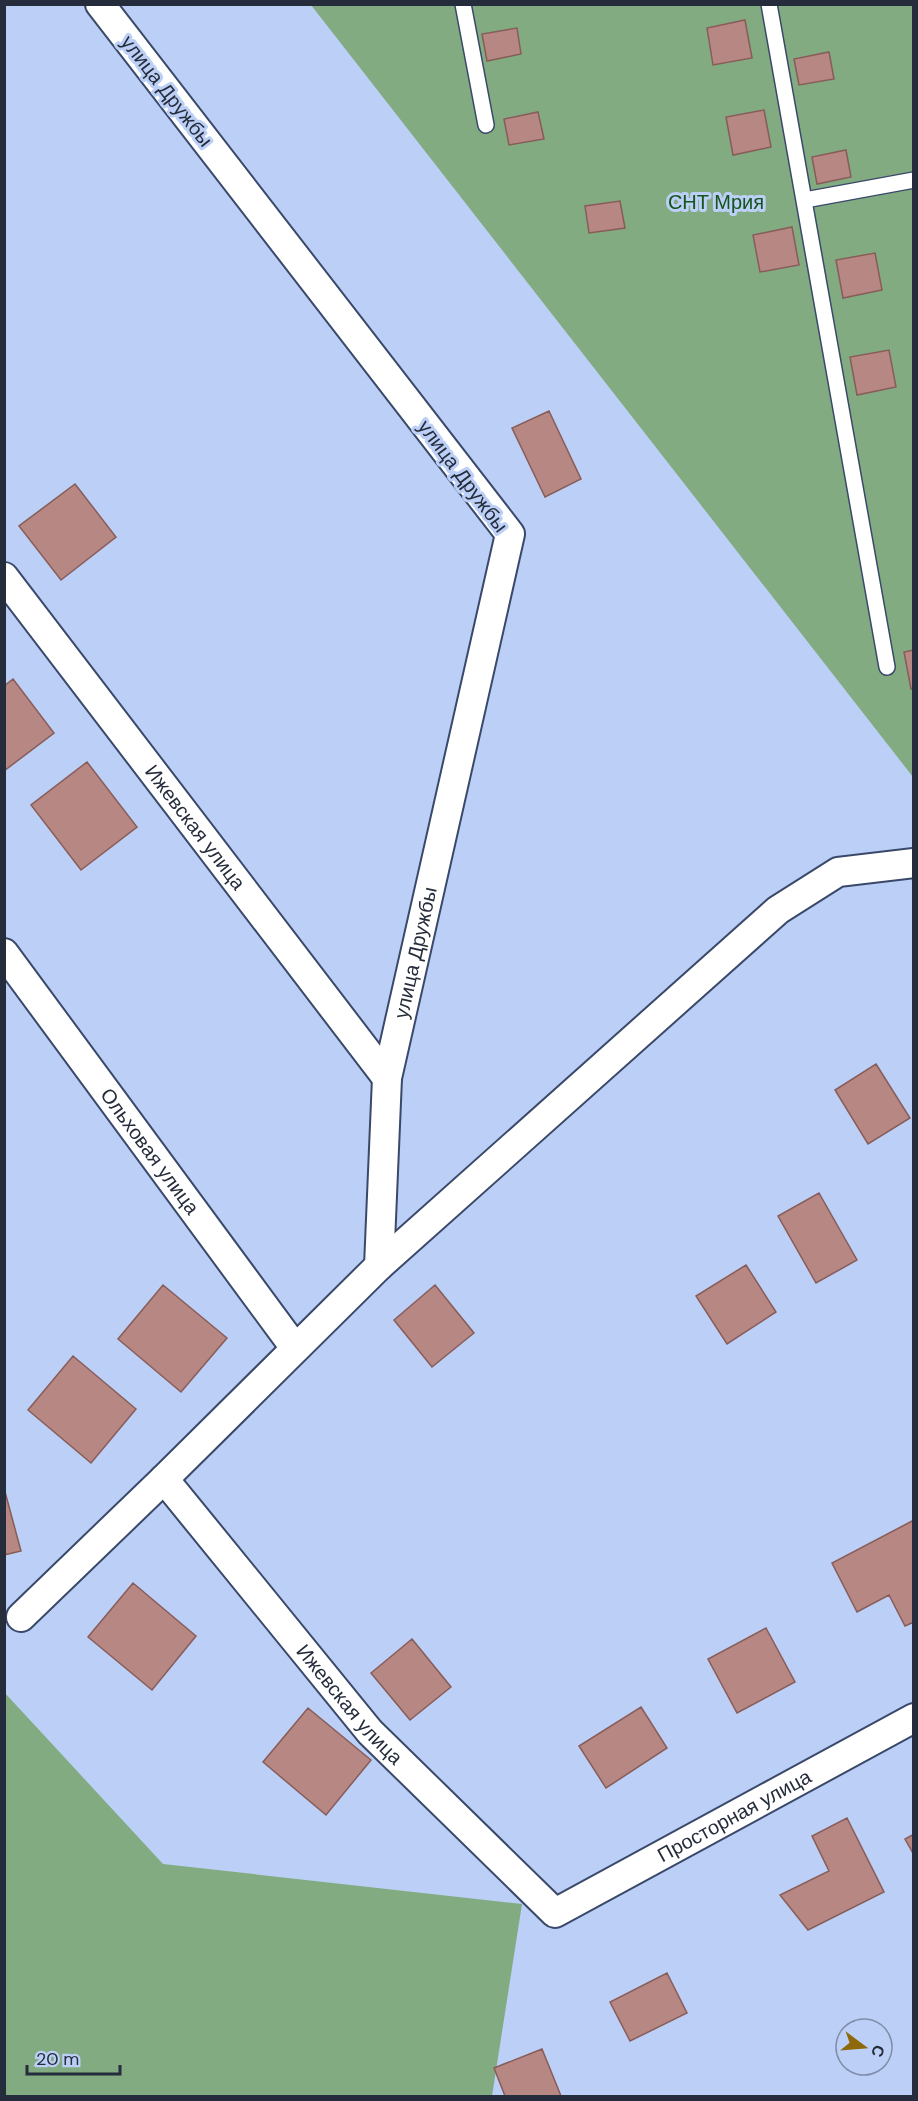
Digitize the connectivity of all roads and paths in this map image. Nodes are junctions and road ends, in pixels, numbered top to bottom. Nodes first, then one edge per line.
1 (100, 4) edge
2 (463, 4) edge
3 (769, 4) edge
4 (486, 125) dead end
5 (914, 180) edge
6 (806, 200) junction
7 (4, 577) edge
8 (887, 667) dead end
9 (914, 863) edge
10 (4, 953) edge
11 (387, 1078) junction
12 (379, 1266) junction
13 (295, 1348) junction
14 (164, 1479) junction
15 (21, 1617) dead end
16 (914, 1718) edge
17 (555, 1913) joint

1 - 11 street, улица Дружбы
2 - 4 lane
3 - 6 lane
5 - 6 lane
6 - 8 lane
7 - 11 street, Ижевская улица
9 - 12 street
10 - 13 street, Ольховая улица
11 - 12 street
12 - 13 street
13 - 14 street
14 - 15 street
14 - 17 street, Ижевская улица
16 - 17 street, Просторная улица

